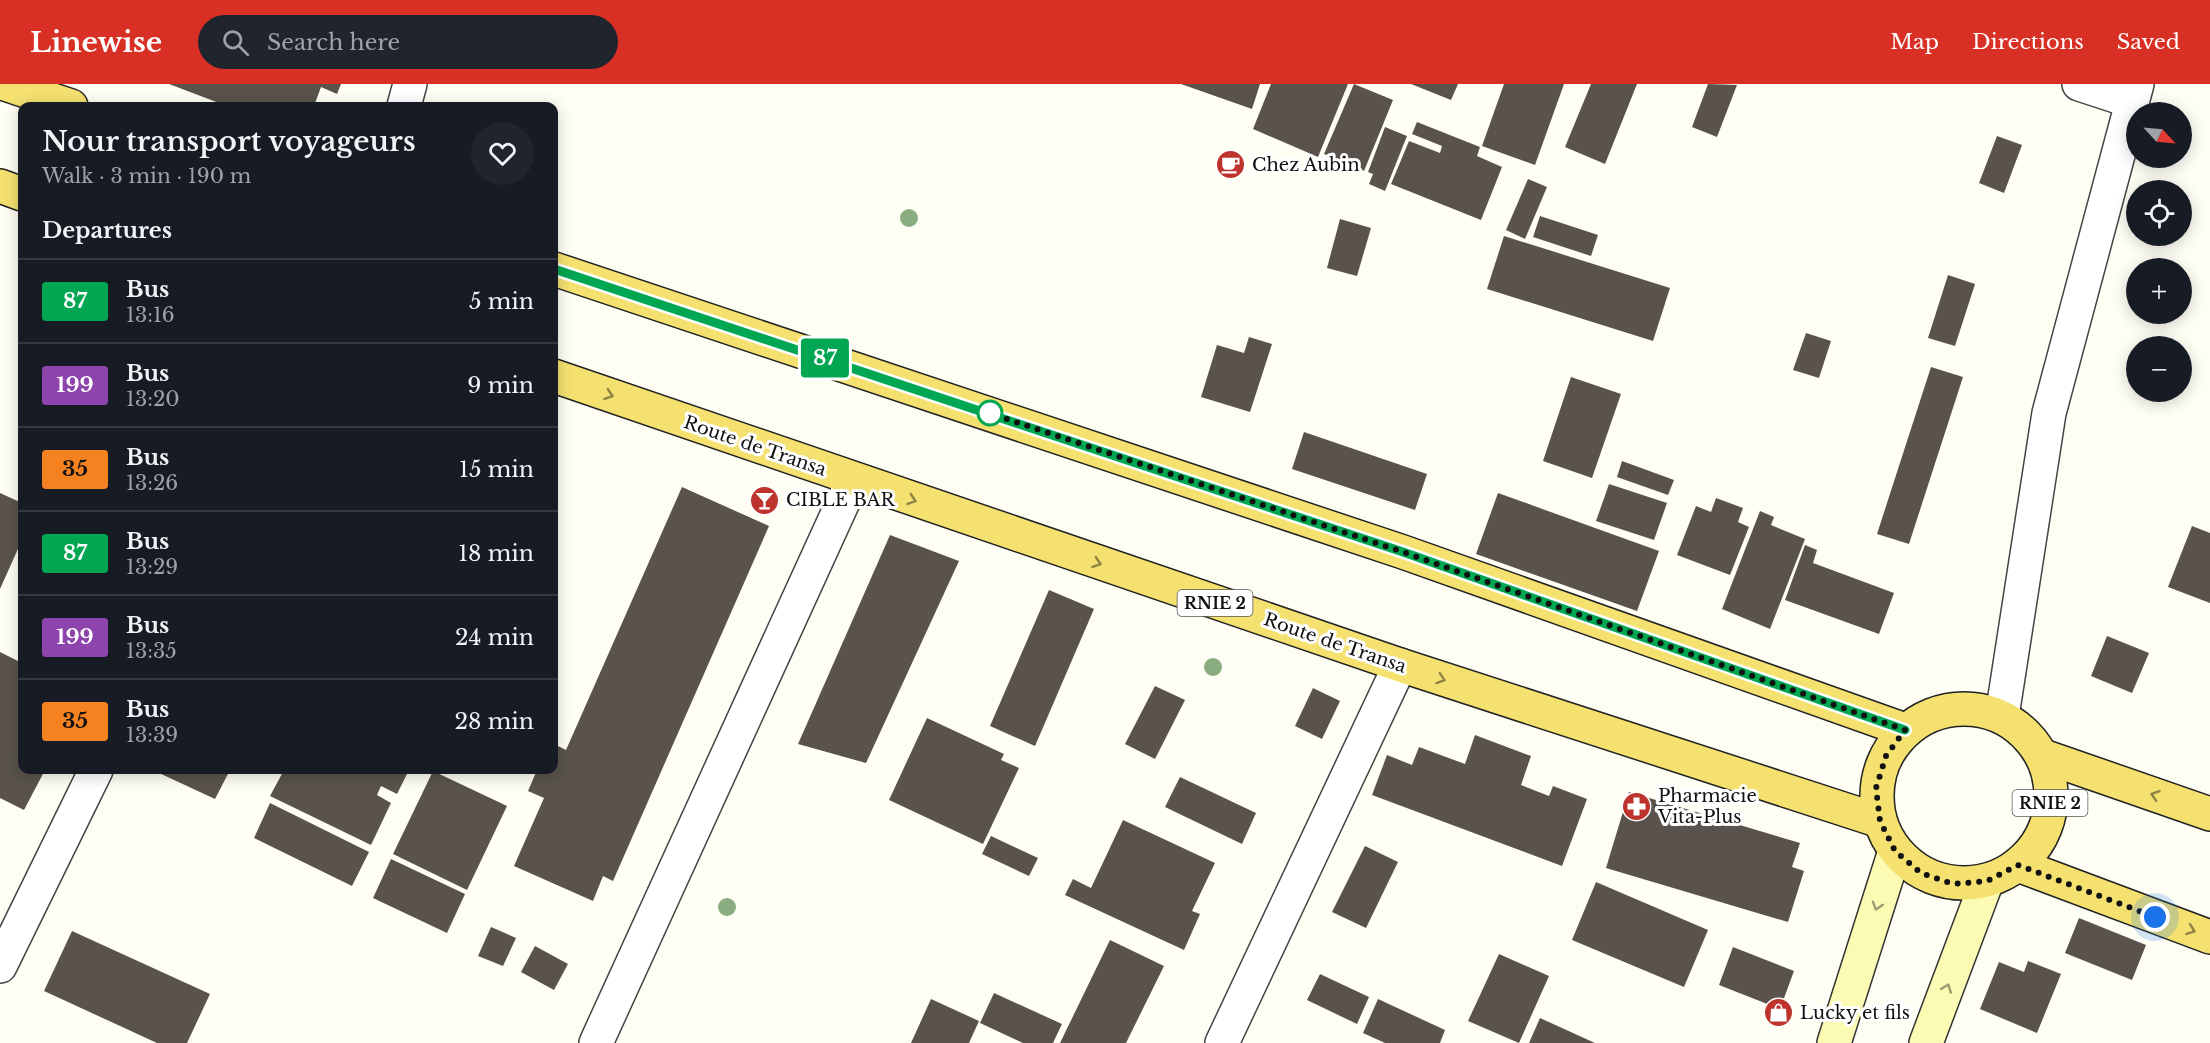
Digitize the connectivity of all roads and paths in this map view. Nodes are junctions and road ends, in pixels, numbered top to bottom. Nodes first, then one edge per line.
1 (410, 84) edge
2 (2079, 84) edge
3 (10, 85) edge
4 (2134, 93) edge
5 (59, 102) edge
6 (405, 102) edge
7 (0, 186) edge
8 (18, 193) edge
9 (558, 270) edge
10 (558, 377) edge
11 (853, 480) junction
12 (1400, 665) junction
13 (2002, 716) junction
14 (1905, 730) junction
15 (2043, 756) junction
16 (94, 774) edge
17 (2210, 814) edge
18 (1880, 821) junction
19 (1895, 851) junction
20 (2018, 865) junction
21 (1987, 881) junction
22 (2210, 937) edge
23 (0, 966) edge
24 (596, 1043) edge
25 (1222, 1043) edge
26 (1834, 1043) edge
27 (1926, 1043) edge

1 - 6 street
2 - 4 street
3 - 5 main road
4 - 13 street
7 - 8 main road
9 - 14 main road
10 -> 11 main road, Route de Transa / RNIE 2
11 -> 12 main road, Route de Transa / RNIE 2
11 - 24 street
12 -> 18 main road, Route de Transa / RNIE 2
12 - 25 street
13 - 14 main road, RNIE 2
13 - 15 main road, RNIE 2
14 - 18 main road, RNIE 2
17 -> 15 main road, RNIE 2
15 - 20 main road, RNIE 2
16 - 23 street
18 - 19 main road, RNIE 2
19 - 21 main road, RNIE 2
19 -> 26 street
20 - 21 main road, RNIE 2
20 -> 22 main road
27 -> 21 street

